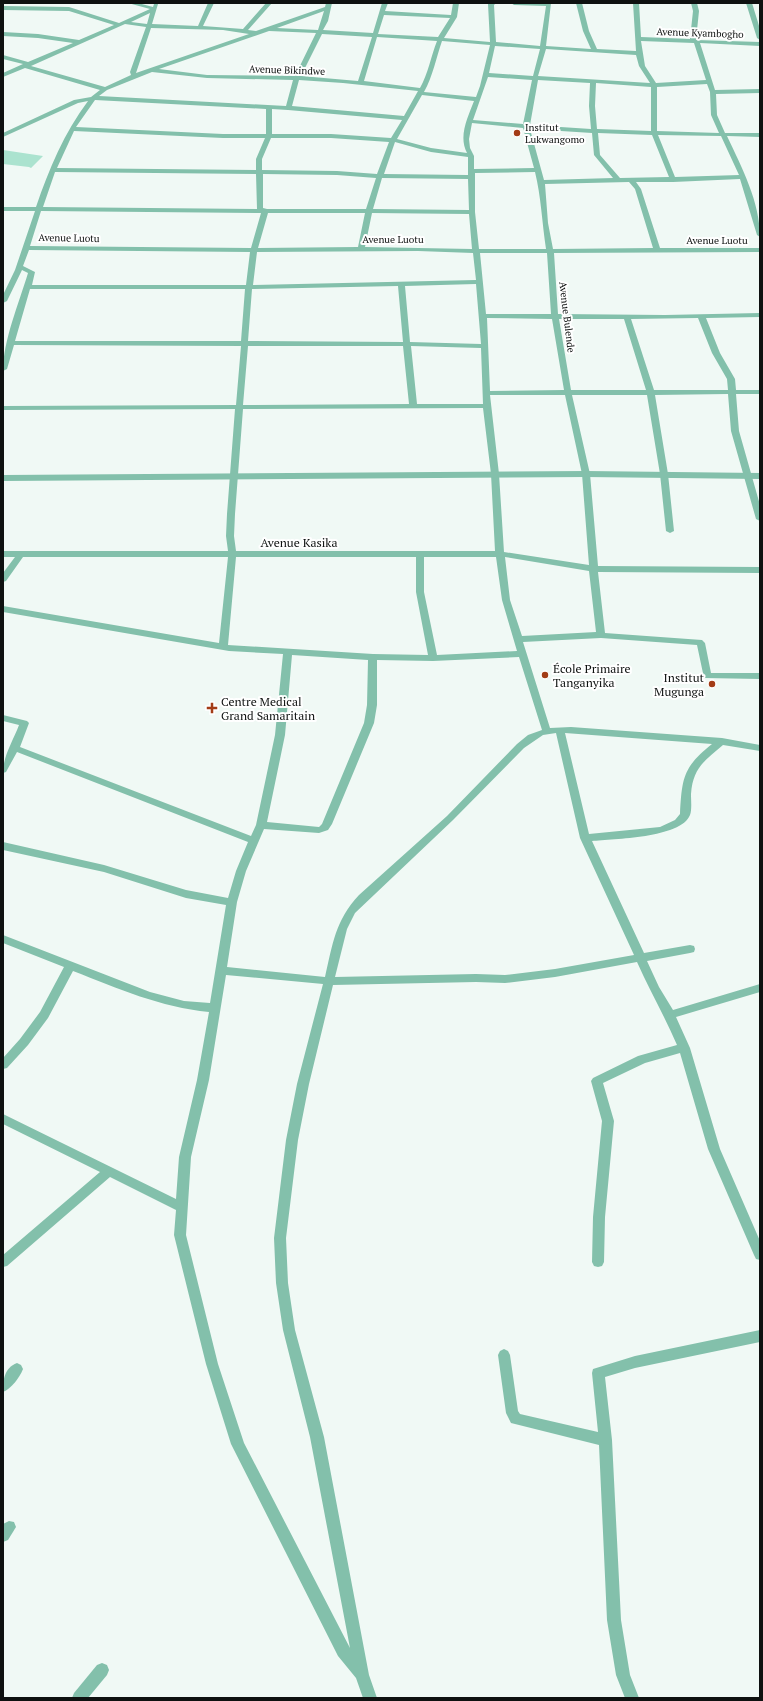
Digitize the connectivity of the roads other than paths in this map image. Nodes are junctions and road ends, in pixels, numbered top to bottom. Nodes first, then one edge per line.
1 (131, 3) edge
2 (211, 3) edge
3 (269, 3) edge
4 (385, 3) edge
5 (456, 3) edge
6 (493, 3) edge
7 (514, 3) edge
8 (579, 3) edge
9 (636, 3) edge
10 (694, 3) edge
11 (749, 3) edge
12 (328, 5) edge
13 (156, 6) edge
14 (3, 8) edge
15 (382, 13) junction
16 (454, 17) junction
17 (120, 23) junction
18 (150, 26) junction
19 (200, 27) junction
20 (270, 29) junction
21 (245, 30) junction
22 (259, 33) junction
23 (319, 33) junction
24 (3, 34) edge
25 (374, 35) junction
26 (760, 38) edge
27 (440, 39) junction
28 (638, 39) junction
29 (81, 42) junction
30 (695, 42) junction
31 (492, 44) junction
32 (760, 44) edge
33 (543, 48) junction
34 (596, 50) junction
35 (639, 54) junction
36 (3, 57) edge
37 (28, 65) junction
38 (153, 70) junction
39 (3, 75) edge
40 (485, 75) junction
41 (134, 76) junction
42 (297, 78) junction
43 (535, 78) junction
44 (593, 82) junction
45 (710, 82) junction
46 (360, 83) junction
47 (654, 85) junction
48 (104, 89) junction
49 (420, 91) junction
50 (760, 91) edge
51 (712, 92) junction
52 (93, 98) junction
53 (477, 99) junction
54 (269, 108) junction
55 (288, 108) junction
56 (405, 118) junction
57 (469, 121) junction
58 (526, 127) junction
59 (72, 129) junction
60 (593, 130) junction
61 (654, 133) junction
62 (3, 135) edge
63 (724, 135) junction
64 (760, 135) edge
65 (269, 136) junction
66 (393, 140) junction
67 (471, 156) junction
68 (54, 170) junction
69 (537, 170) junction
70 (259, 172) junction
71 (472, 174) junction
72 (379, 176) junction
73 (743, 177) junction
74 (618, 180) junction
75 (631, 180) junction
76 (673, 180) junction
77 (540, 182) junction
78 (756, 208) edge
79 (3, 209) edge
80 (40, 210) junction
81 (262, 210) junction
82 (369, 211) junction
83 (472, 212) junction
84 (760, 234) edge
85 (26, 248) junction
86 (254, 250) junction
87 (361, 250) junction
88 (550, 250) junction
89 (760, 250) edge
90 (476, 251) junction
91 (657, 251) junction
92 (20, 267) junction
93 (479, 282) junction
94 (401, 284) junction
95 (28, 287) junction
96 (250, 287) junction
97 (3, 301) edge
98 (760, 315) edge
99 (483, 316) junction
100 (555, 316) junction
101 (701, 316) junction
102 (627, 317) junction
103 (10, 343) junction
104 (245, 343) junction
105 (406, 344) junction
106 (484, 346) junction
107 (3, 369) edge
108 (733, 392) junction
109 (760, 392) edge
110 (488, 393) junction
111 (568, 393) junction
112 (651, 393) junction
113 (487, 406) junction
114 (413, 407) junction
115 (3, 408) edge
116 (238, 408) junction
117 (495, 474) junction
118 (586, 474) junction
119 (664, 474) junction
120 (748, 476) junction
121 (760, 476) edge
122 (234, 477) junction
123 (3, 478) edge
124 (760, 519) edge
125 (670, 531) dead end
126 (3, 554) edge
127 (21, 554) junction
128 (232, 554) junction
129 (420, 554) junction
130 (500, 554) junction
131 (595, 569) junction
132 (760, 570) edge
133 (3, 579) edge
134 (3, 609) edge
135 (601, 635) junction
136 (518, 639) junction
137 (223, 647) junction
138 (288, 652) junction
139 (523, 654) junction
140 (372, 657) junction
141 (433, 658) junction
142 (760, 676) edge
143 (3, 718) edge
144 (560, 731) junction
145 (547, 732) junction
146 (722, 741) junction
147 (15, 748) junction
148 (760, 748) edge
149 (3, 770) edge
150 (261, 826) junction
151 (585, 838) junction
152 (254, 841) junction
153 (3, 846) edge
154 (232, 902) junction
155 (3, 939) edge
156 (690, 949) dead end
157 (640, 958) junction
158 (71, 965) junction
159 (220, 970) junction
160 (328, 981) junction
161 (760, 988) edge
162 (214, 1008) junction
163 (670, 1014) junction
164 (684, 1048) junction
165 (3, 1065) edge
166 (3, 1119) edge
167 (109, 1171) junction
168 (181, 1207) junction
169 (760, 1255) edge
170 (3, 1262) edge
171 (598, 1262) dead end
172 (760, 1336) edge
173 (504, 1355) dead end
174 (17, 1369) dead end
175 (3, 1386) edge
176 (605, 1440) junction
177 (102, 1670) dead end
178 (362, 1675) junction
179 (79, 1698) edge
180 (370, 1698) edge
181 (632, 1698) edge

1 - 13 street
2 - 19 street
3 - 21 street
4 - 15 street
5 - 16 street
6 - 31 street
7 - 33 street, Avenue Bulende
8 - 34 street
9 - 28 street
10 - 30 street
11 - 26 street
12 - 20 street
12 - 23 street
13 - 17 street
13 - 18 street
14 - 17 street
15 - 16 street
15 - 25 street
16 - 27 street
17 - 18 street
17 - 29 street
18 - 19 street
18 - 41 street
19 - 21 street
20 - 22 street
20 - 23 street
21 - 22 street
22 - 38 street
23 - 25 street
23 - 42 street
24 - 29 street
25 - 27 street
25 - 46 street
27 - 31 street
27 - 49 street
28 - 30 street, Avenue Kyambogho
28 - 35 street
29 - 37 street
30 - 32 street, Avenue Kyambogho
30 - 45 street
31 - 33 street
31 - 40 street
33 - 34 street
33 - 43 street, Avenue Bulende
34 - 35 street
35 - 47 street
36 - 37 street
37 - 39 street
37 - 48 street
38 - 41 street
38 - 42 street, Avenue Bikindwe
40 - 43 street
40 - 53 street
41 - 48 street
42 - 46 street, Avenue Bikindwe
42 - 55 street
43 - 44 street
43 - 58 street, Avenue Bulende
44 - 47 street
44 - 60 street
45 - 47 street
45 - 51 street
46 - 49 street, Avenue Bikindwe
47 - 61 street
48 - 52 street
49 - 53 street, Avenue Bikindwe
49 - 56 street
50 - 51 street
51 - 63 street
52 - 54 street
52 - 59 street
52 - 62 street
53 - 57 street
54 - 55 street
54 - 65 street
55 - 56 street
56 - 66 street
57 - 58 street
57 - 67 street
58 - 60 street
58 - 69 street, Avenue Bulende
59 - 65 street
59 - 68 street
60 - 61 street
60 - 74 street
61 - 63 street
61 - 76 street
63 - 64 street
63 - 73 street
65 - 66 street
65 - 70 street
66 - 67 street
66 - 72 street
67 - 71 street
68 - 70 street
68 - 80 street
69 - 71 street
69 - 77 street, Avenue Bulende
70 - 72 street
70 - 81 street
71 - 72 street
71 - 83 street
72 - 82 street
73 - 76 street
73 - 78 street
74 - 75 street
74 - 77 street
75 - 76 street
75 - 91 street
77 - 88 street, Avenue Bulende
78 - 84 street
79 - 80 street
80 - 81 street
80 - 85 street
81 - 82 street
81 - 86 street
82 - 83 street
82 - 87 street
83 - 90 street
85 - 86 street, Avenue Luotu
85 - 92 street
86 - 87 street, Avenue Luotu
86 - 96 street
87 - 90 street, Avenue Luotu
88 - 90 street, Avenue Luotu
88 - 91 street, Avenue Luotu
88 - 100 street, Avenue Bulende
89 - 91 street, Avenue Luotu
90 - 93 street
92 - 95 street
92 - 97 street
93 - 94 street
93 - 99 street
94 - 96 street
94 - 105 street
95 - 96 street
95 - 103 street
96 - 104 street
98 - 101 street
99 - 100 street
99 - 106 street
100 - 102 street
100 - 111 street, Avenue Bulende
101 - 102 street
101 - 108 street
102 - 112 street
103 - 104 street
103 - 107 street
104 - 105 street
104 - 116 street
105 - 106 street
105 - 114 street
106 - 110 street
108 - 109 street
108 - 112 street
108 - 120 street
110 - 111 street
110 - 113 street
111 - 112 street
111 - 118 street, Avenue Bulende
112 - 119 street
113 - 114 street
113 - 117 street
114 - 116 street
115 - 116 street
116 - 122 street
117 - 118 street
117 - 122 street
117 - 130 street
118 - 119 street
118 - 131 street, Avenue Bulende
119 - 120 street
119 - 125 street
120 - 121 street
120 - 124 street
122 - 123 street
122 - 128 street
126 - 127 street, Avenue Kasika
127 - 128 street, Avenue Kasika
127 - 133 street
128 - 129 street, Avenue Kasika
128 - 137 street
129 - 130 street, Avenue Kasika
129 - 141 street
130 - 131 street, Avenue Kasika
130 - 136 street
131 - 132 street, Avenue Kasika
131 - 135 street, Avenue Bulende
134 - 137 street
135 - 136 street
135 - 142 street
136 - 139 street
137 - 138 street
138 - 140 street
138 - 150 street
139 - 141 street
139 - 145 street
140 - 141 street
140 - 150 street
143 - 147 street
144 - 145 street
144 - 146 street
144 - 151 street
145 - 160 street
146 - 148 street
146 - 151 street
147 - 149 street
147 - 152 street
150 - 152 street
151 - 157 street
152 - 154 street
153 - 154 street
154 - 159 street
155 - 158 street
156 - 157 street
157 - 160 street
157 - 163 street
158 - 162 street
158 - 165 street
159 - 160 street
159 - 162 street
160 - 178 street
161 - 163 street
162 - 168 street
163 - 164 street
164 - 169 street
164 - 171 street
166 - 167 street
167 - 168 street
167 - 170 street
168 - 178 street
172 - 176 street
173 - 176 street
174 - 175 street
176 - 181 street
177 - 179 street
178 - 180 street

